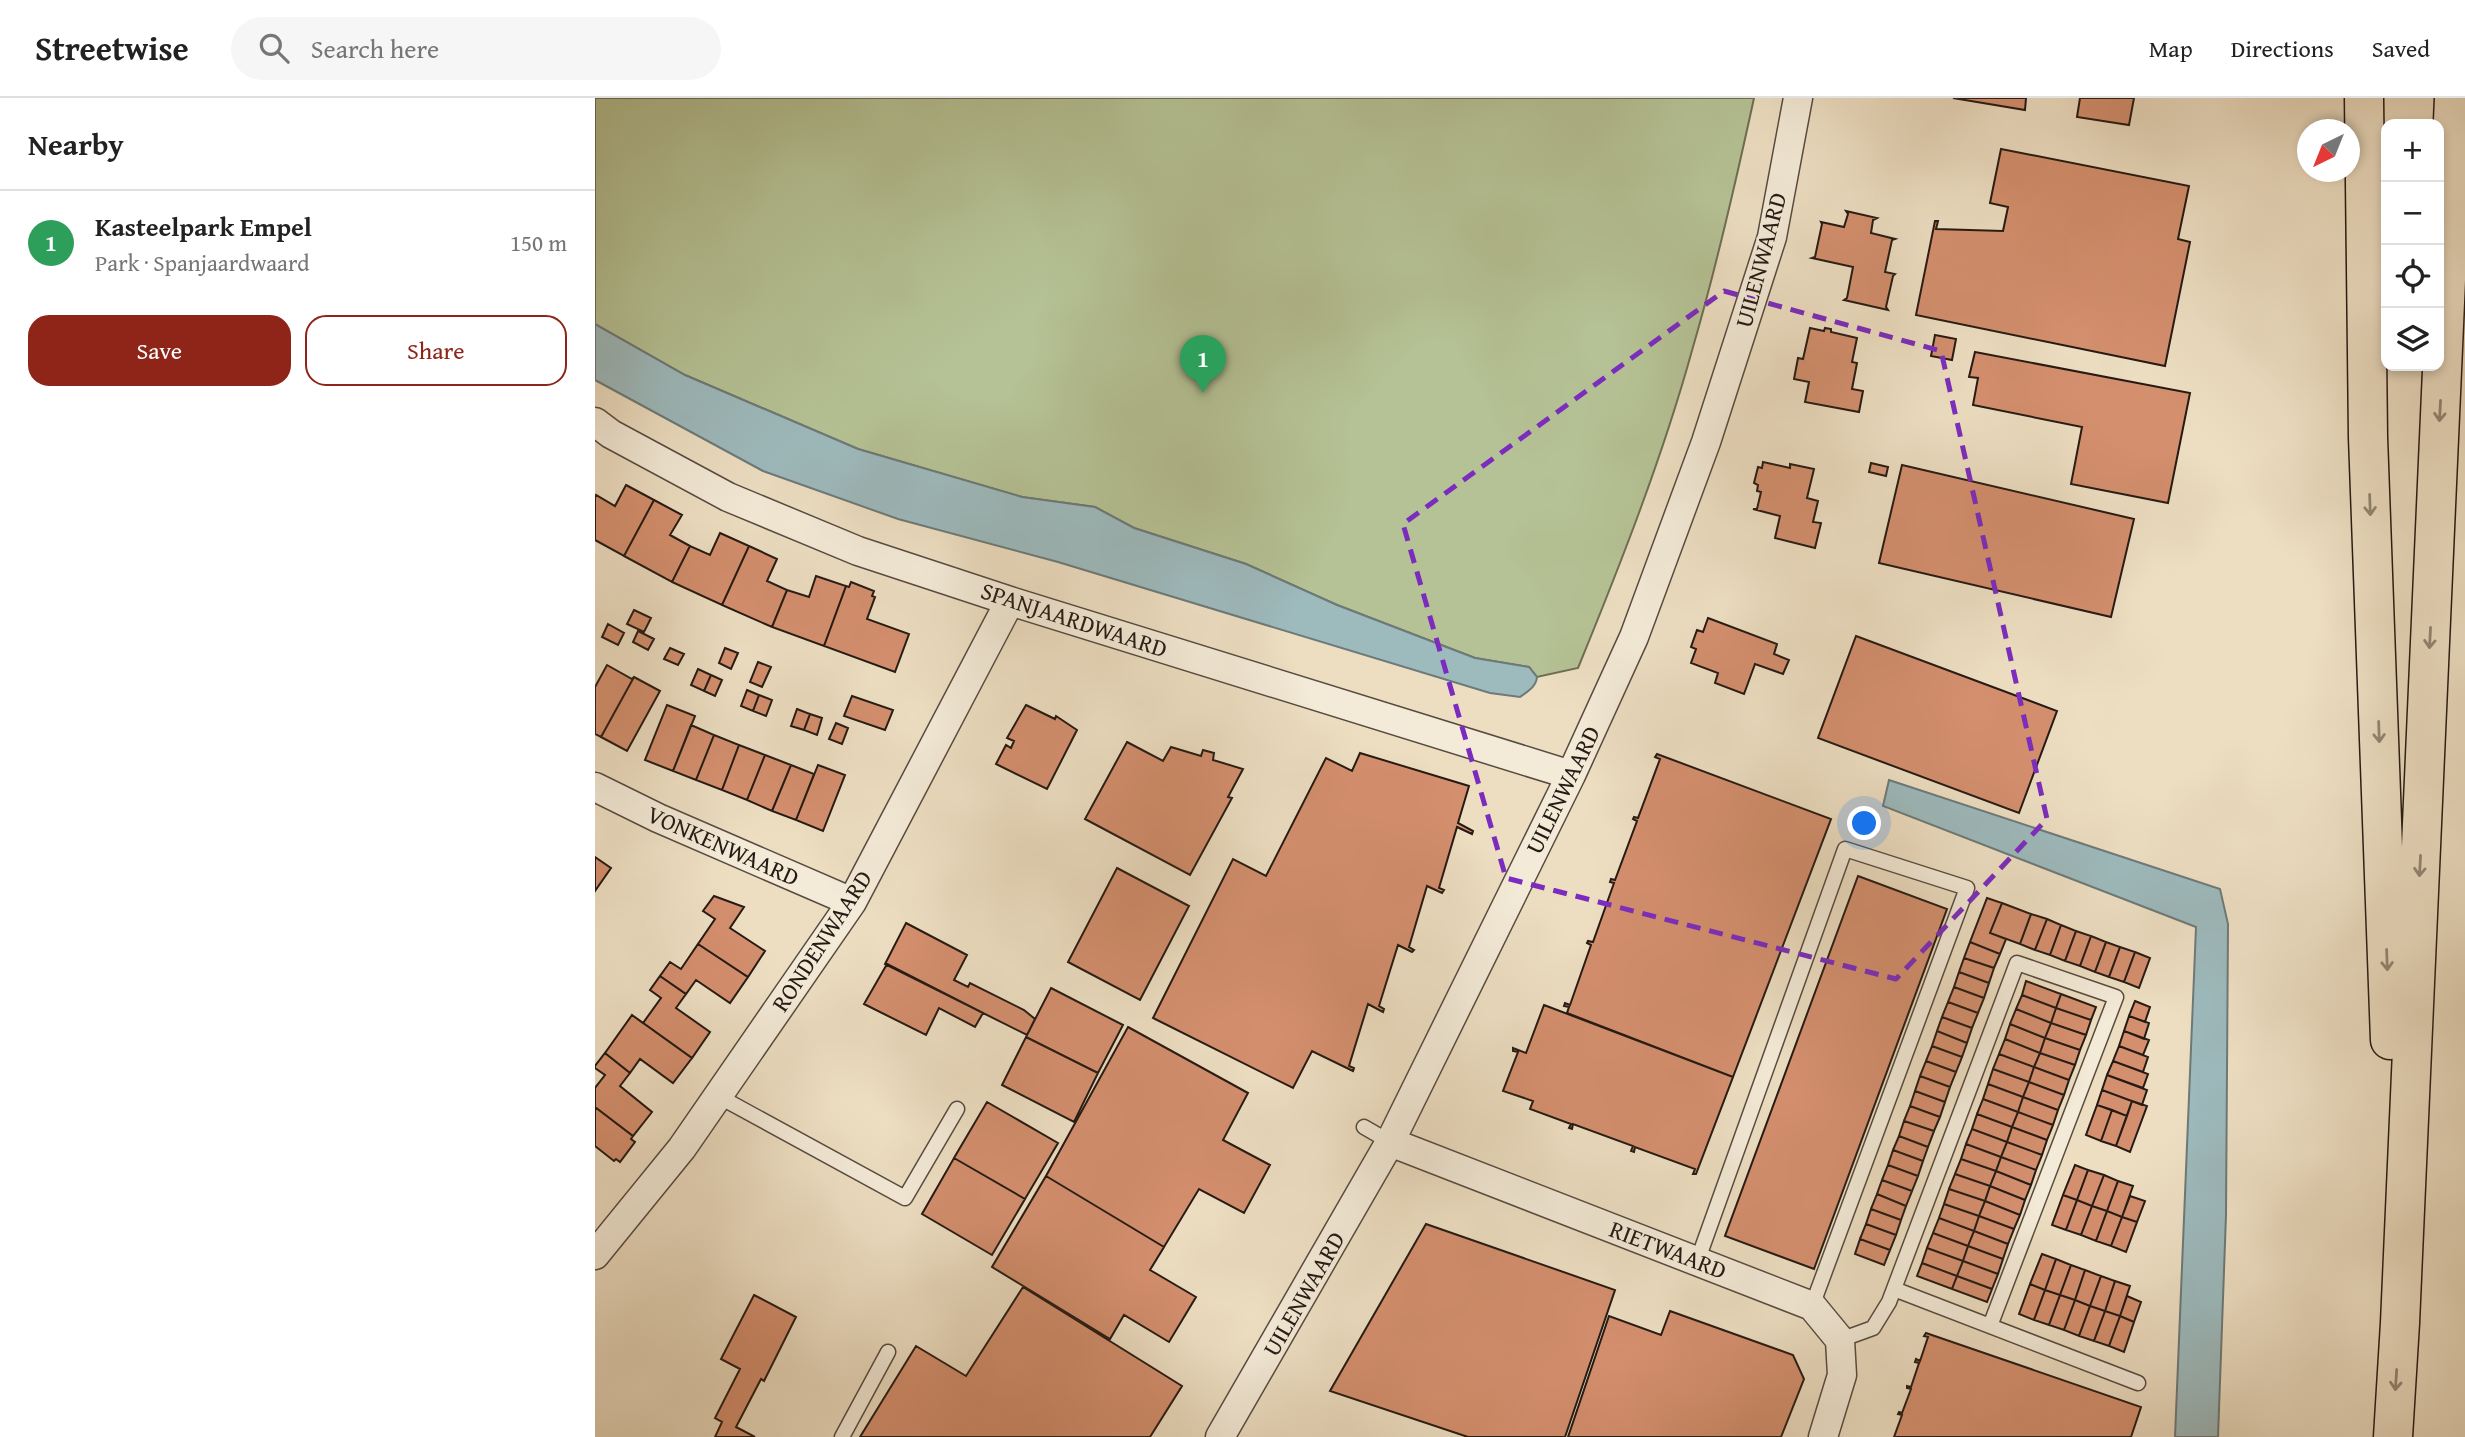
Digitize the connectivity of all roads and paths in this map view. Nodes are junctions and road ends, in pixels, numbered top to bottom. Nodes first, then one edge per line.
1 (1798, 98) edge
2 (2364, 98) edge
3 (2454, 98) edge
4 (595, 422) edge
5 (1010, 601) junction
6 (1571, 775) junction
7 (595, 787) edge
8 (852, 902) junction
9 (718, 1096) junction
10 (957, 1109) dead end
11 (1364, 1127) dead end
12 (1390, 1142) junction
13 (595, 1255) edge
14 (1697, 1262) junction
15 (1894, 1289) junction
16 (1812, 1306) junction
17 (2400, 1323) junction
18 (1990, 1326) junction
19 (1840, 1340) junction
20 (888, 1352) dead end
21 (2138, 1383) dead end
22 (842, 1437) edge
23 (1220, 1437) edge
24 (1823, 1437) edge
25 (2393, 1437) edge

1 - 6 street, UILENWAARD
2 -> 17 highway
3 -> 17 highway
4 - 5 street, SPANJAARDWAARD
5 - 6 street, SPANJAARDWAARD
5 - 8 street, RONDENWAARD
6 - 12 street, UILENWAARD
7 - 8 street, VONKENWAARD
8 - 9 street, RONDENWAARD
9 - 10 lane
9 - 13 street, RONDENWAARD
11 - 12 lane
12 - 14 street, RIETWAARD
12 - 23 street, UILENWAARD
14 - 16 street, RIETWAARD
14 - 16 lane
15 - 18 lane
15 - 18 lane
15 - 19 lane
16 - 19 street, RIETWAARD
17 -> 25 highway
18 - 21 lane
19 - 24 street
20 - 22 lane

